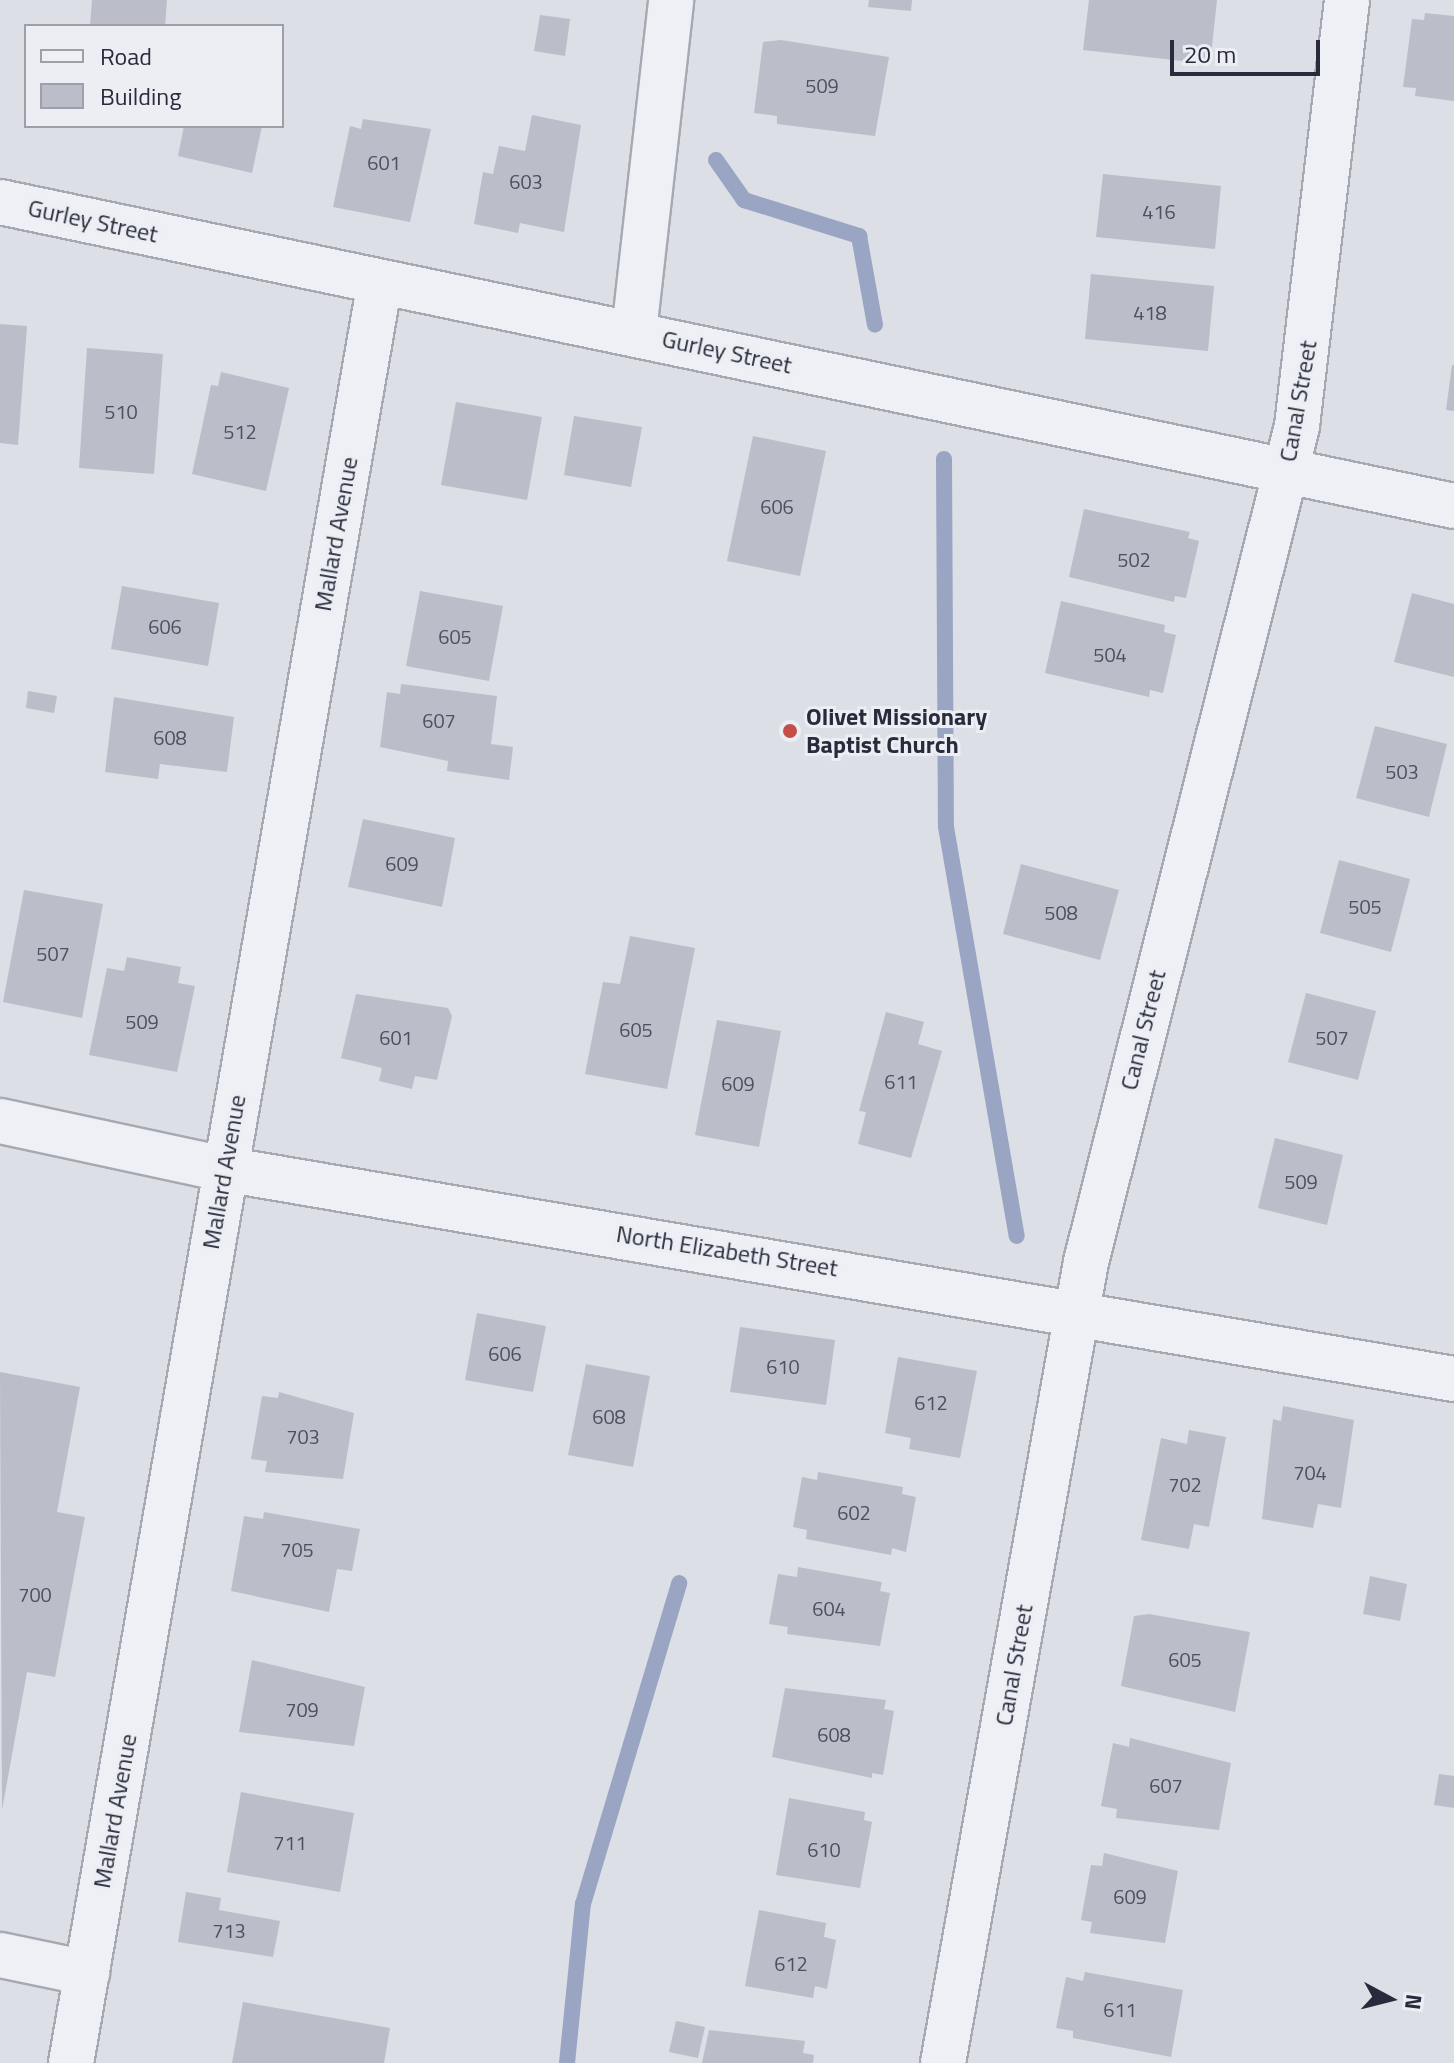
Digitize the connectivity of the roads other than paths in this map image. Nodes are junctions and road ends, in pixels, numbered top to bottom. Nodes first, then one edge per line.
1 (671, 0) edge
2 (1347, 0) edge
3 (0, 202) edge
4 (380, 282) junction
5 (634, 332) junction
6 (1286, 468) junction
7 (1454, 506) edge
8 (0, 1121) edge
9 (224, 1169) junction
10 (1077, 1312) junction
11 (1454, 1379) edge
12 (0, 1955) edge
13 (87, 1973) junction
14 (71, 2063) edge
15 (943, 2063) edge

1 - 5 street
2 - 6 street, Canal Street
3 - 4 street, Gurley Street
4 - 5 street, Gurley Street
4 - 9 street, Mallard Avenue
5 - 6 street, Gurley Street
6 - 7 street, Gurley Street
6 - 10 street, Canal Street
8 - 9 street, North Elizabeth Street
9 - 10 street, North Elizabeth Street
9 - 13 street, Mallard Avenue
10 - 11 street, North Elizabeth Street
10 - 15 street, Canal Street
12 - 13 street
13 - 14 street, Mallard Avenue

